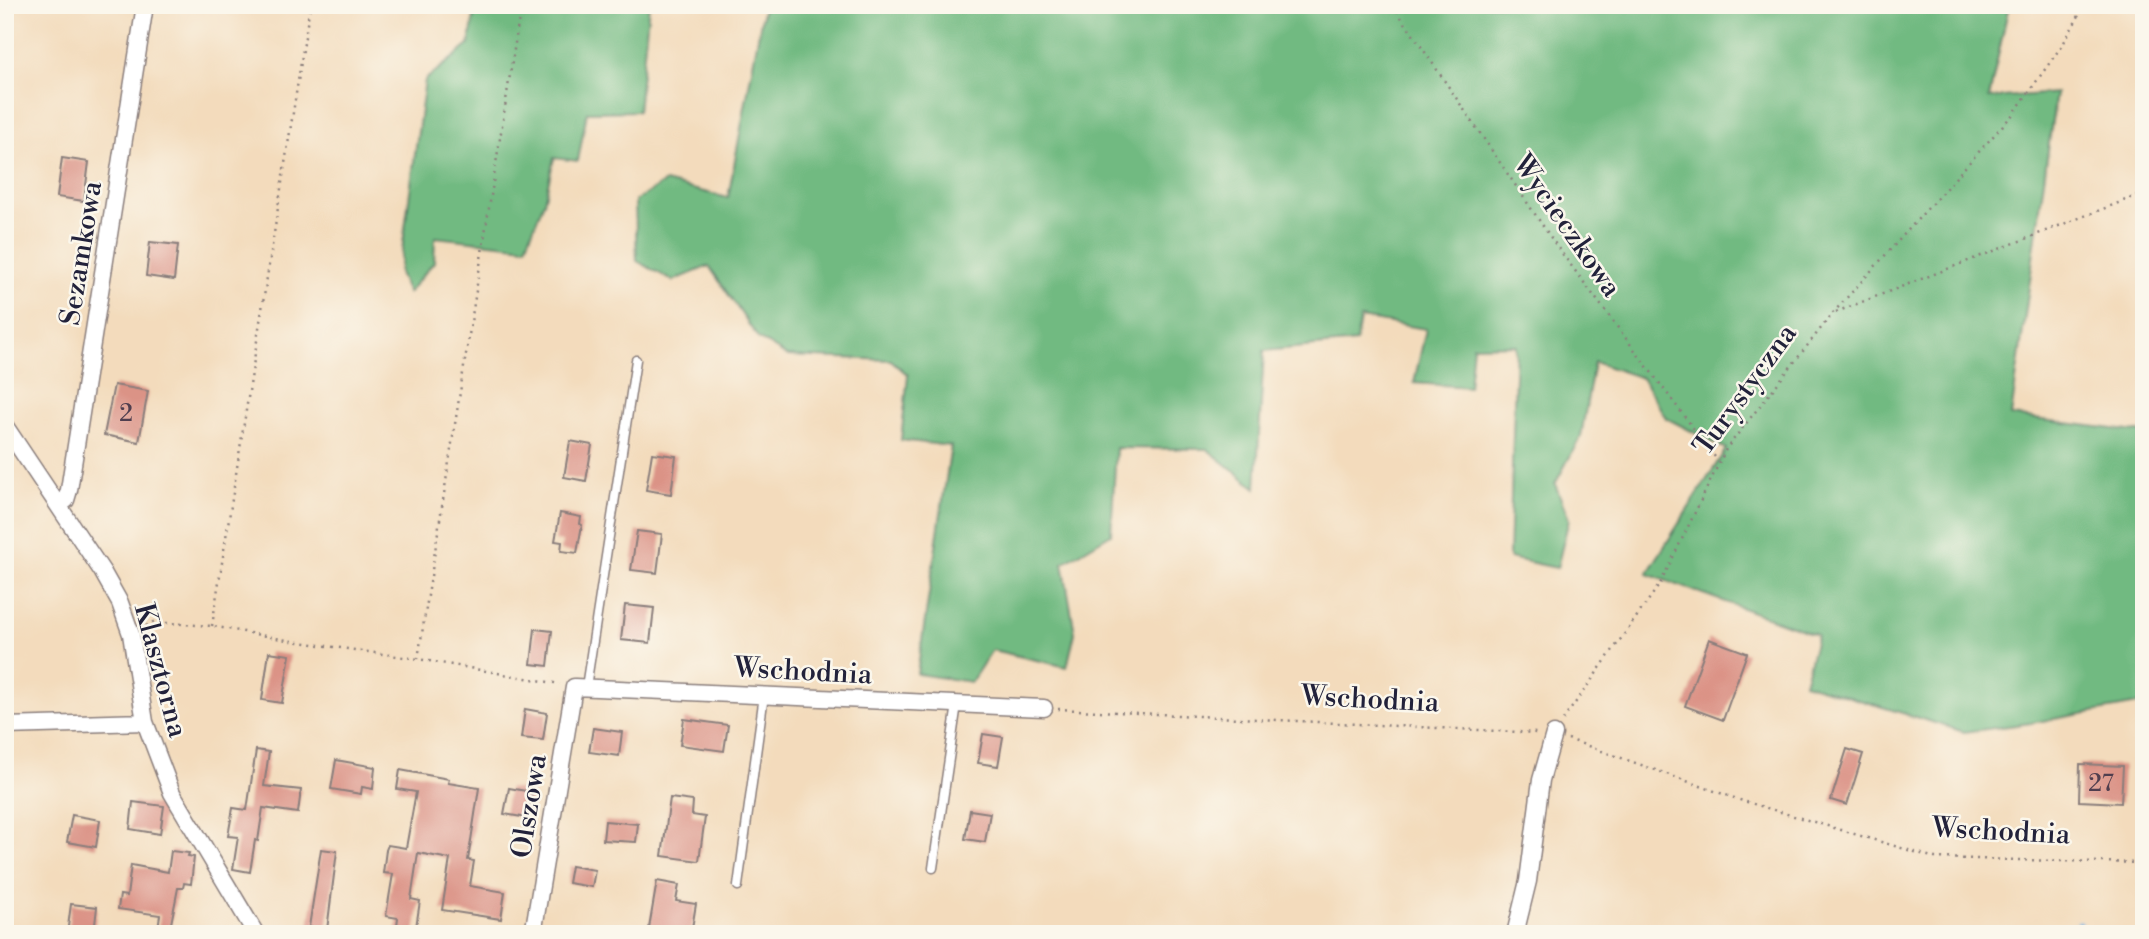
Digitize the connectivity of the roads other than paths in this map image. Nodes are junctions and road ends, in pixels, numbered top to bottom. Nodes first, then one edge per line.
1 (145, 5) edge
2 (636, 360) dead end
3 (5, 426) edge
4 (59, 505) junction
5 (580, 687) junction
6 (764, 694) junction
7 (957, 704) junction
8 (1044, 708) road end
9 (145, 722) junction
10 (5, 726) edge
11 (1554, 734) road end
12 (933, 868) dead end
13 (738, 886) dead end
14 (256, 934) edge
15 (533, 934) edge
16 (1515, 934) edge

1 - 4 street, Sezamkowa
2 - 5 lane
3 - 4 street, Klasztorna
4 - 9 street, Klasztorna
5 - 6 street, Wschodnia
5 - 15 street, Olszowa
6 - 7 street, Wschodnia
6 - 13 lane
7 - 8 street, Wschodnia
7 - 12 lane
9 - 10 street
9 - 14 street, Klasztorna
11 - 16 street

